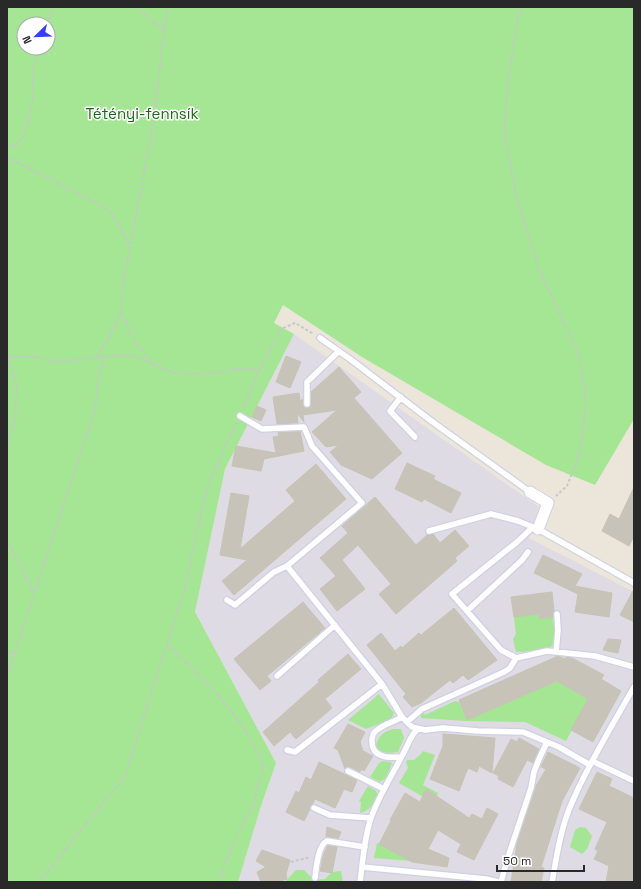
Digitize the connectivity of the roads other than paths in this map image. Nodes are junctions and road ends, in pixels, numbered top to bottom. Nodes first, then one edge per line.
1 (320, 338) road end
2 (339, 351) junction
3 (401, 397) junction
4 (308, 404) dead end
5 (240, 416) road end
6 (414, 437) dead end
7 (530, 492) joint
8 (536, 528) junction
9 (429, 531) dead end
10 (528, 552) dead end
11 (287, 566) junction
12 (634, 583) edge
13 (227, 600) dead end
14 (467, 611) junction
15 (557, 614) dead end
16 (335, 625) junction
17 (556, 652) junction
18 (516, 658) junction
19 (634, 667) edge
20 (277, 676) dead end
21 (382, 684) junction
22 (634, 687) edge
23 (405, 720) junction
24 (418, 729) junction
25 (547, 742) junction
26 (287, 750) dead end
27 (401, 757) junction
28 (591, 763) junction
29 (348, 771) dead end
30 (634, 780) edge
31 (384, 789) junction
32 (314, 808) dead end
33 (371, 818) junction
34 (365, 847) junction
35 (362, 867) junction
36 (314, 878) dead end
37 (360, 882) edge
38 (498, 882) edge
39 (501, 882) edge
40 (552, 882) edge

1 - 2 lane
2 - 3 lane
2 - 4 lane
3 - 6 lane
3 - 7 lane
5 - 11 lane
7 - 8 street
8 - 9 lane
8 - 12 lane
8 - 14 lane
10 - 14 lane
11 - 13 lane
11 - 16 lane
14 - 18 lane
15 - 17 lane
16 - 20 lane
16 - 21 lane
17 - 18 lane
17 - 19 lane
18 - 23 lane
21 - 23 lane
21 - 26 lane
22 - 28 lane
23 - 24 lane
23 - 27 lane
24 - 25 lane
24 - 27 lane
25 - 28 lane
25 - 39 lane
27 - 31 lane
28 - 30 lane
28 - 40 lane
29 - 31 lane
31 - 33 lane
32 - 33 lane
33 - 34 lane
34 - 35 lane
34 - 36 lane
35 - 37 lane
35 - 38 lane

